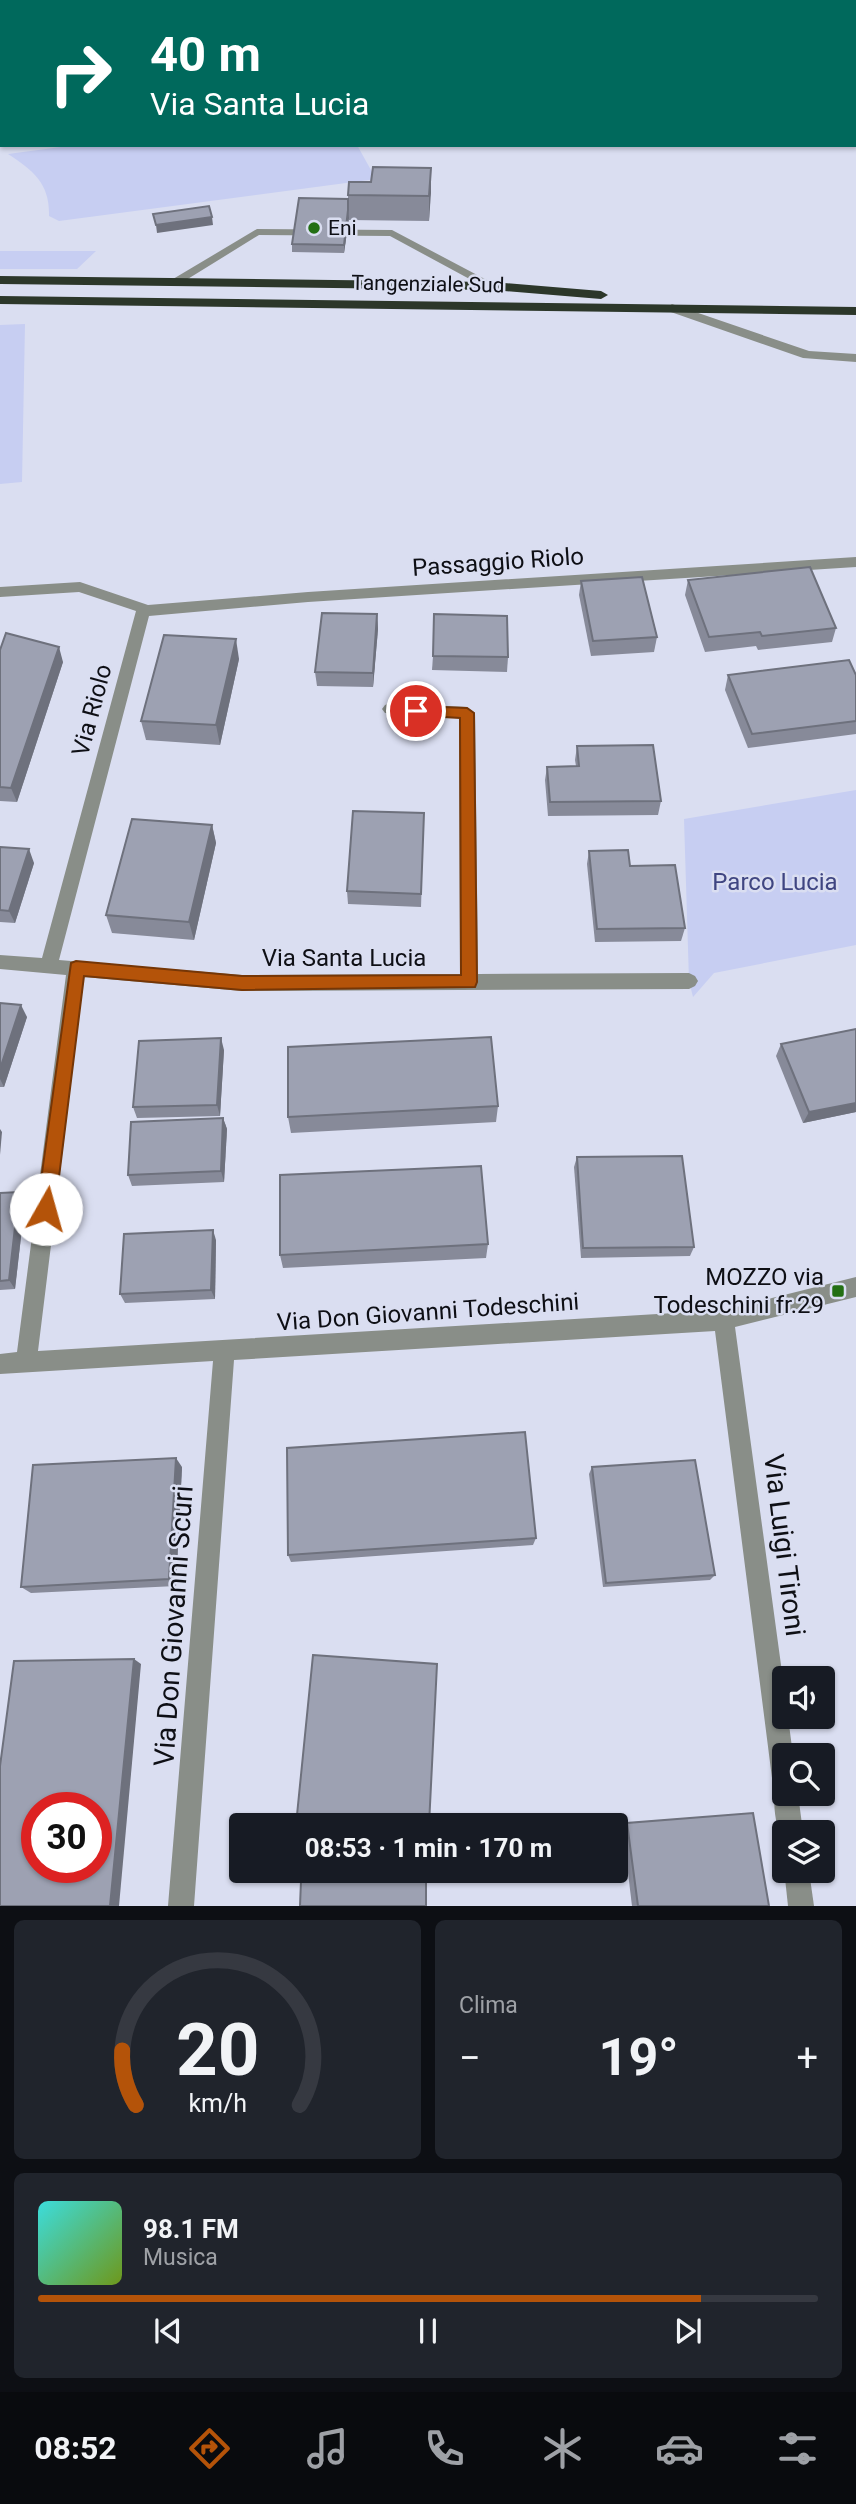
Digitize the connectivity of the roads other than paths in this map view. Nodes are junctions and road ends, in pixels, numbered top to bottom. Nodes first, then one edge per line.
1 (0, 280) edge
2 (174, 282) junction
3 (492, 286) junction
4 (0, 300) edge
5 (672, 308) junction
6 (788, 311) junction
7 (856, 311) edge
8 (856, 358) edge
9 (856, 562) edge
10 (0, 592) edge
11 (143, 611) junction
12 (390, 709) dead end
13 (0, 962) edge
14 (49, 966) junction
15 (76, 968) junction
16 (689, 981) dead end
17 (469, 982) junction
18 (856, 1287) edge
19 (724, 1320) junction
20 (224, 1351) junction
21 (26, 1363) junction
22 (0, 1364) edge
23 (779, 1743) edge
24 (798, 1883) edge
25 (181, 1906) edge
26 (801, 1906) edge

1 - 2 highway
2 - 3 highway
2 - 3 street
3 - 6 highway
4 - 5 highway, Tangenziale Sud
5 - 6 highway, Tangenziale Sud
5 - 8 street
6 - 7 highway, Tangenziale Sud
9 - 11 street, Passaggio Riolo
10 - 11 street
11 - 14 street, Via Riolo
12 - 17 street
13 - 14 street, Via Santa Lucia
14 - 15 street, Via Santa Lucia
15 - 17 street, Via Santa Lucia
15 - 21 street
16 - 17 street, Via Santa Lucia
18 - 19 street, Via Don Giovanni Todeschini
19 - 20 street, Via Don Giovanni Todeschini
19 - 23 street, Via Luigi Tironi
20 - 21 street, Via Don Giovanni Todeschini
20 - 25 street, Via Don Giovanni Scuri
21 - 22 street, Via Don Giovanni Todeschini
24 - 26 street

